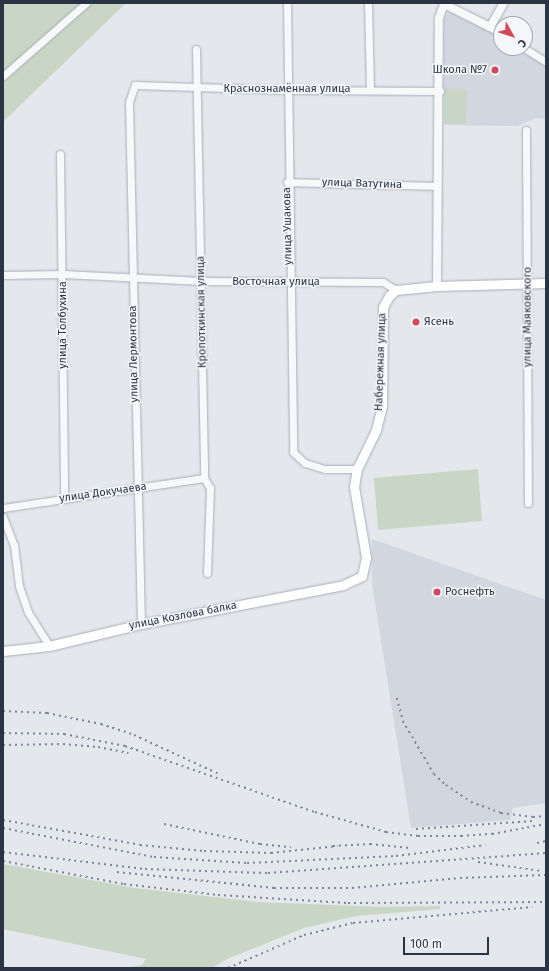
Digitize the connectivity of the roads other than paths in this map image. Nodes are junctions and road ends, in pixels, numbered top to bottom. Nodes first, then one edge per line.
1 (86, 3) edge
2 (287, 3) edge
3 (368, 3) edge
4 (444, 3) edge
5 (504, 3) edge
6 (490, 27) junction
7 (493, 29) edge
8 (196, 49) dead end
9 (533, 54) edge
10 (546, 62) edge
11 (3, 76) edge
12 (135, 85) joint
13 (195, 87) junction
14 (370, 89) junction
15 (288, 90) junction
16 (440, 91) junction
17 (526, 130) dead end
18 (60, 154) dead end
19 (287, 182) junction
20 (436, 186) junction
21 (63, 274) junction
22 (3, 275) edge
23 (132, 279) junction
24 (202, 281) junction
25 (290, 282) junction
26 (546, 283) edge
27 (528, 284) junction
28 (437, 286) junction
29 (396, 290) junction
30 (356, 469) junction
31 (204, 478) junction
32 (137, 489) junction
33 (64, 497) junction
34 (528, 503) dead end
35 (3, 508) edge
36 (3, 517) edge
37 (207, 573) dead end
38 (362, 576) joint
39 (141, 624) junction
40 (49, 646) junction
41 (3, 651) edge

1 - 11 street
2 - 15 street, улица Ушакова
3 - 14 street
4 - 6 street
4 - 16 street
5 - 6 street
6 - 7 street
8 - 13 street, Кропоткинская улица
9 - 10 street
12 - 13 street, Краснознамённая улица
12 - 23 street, улица Лермонтова
13 - 15 street, Краснознамённая улица
13 - 24 street, Кропоткинская улица
14 - 15 street, Краснознамённая улица
14 - 16 street, Краснознамённая улица
15 - 19 street, улица Ушакова
16 - 20 street
17 - 27 street, улица Маяковского
18 - 21 street, улица Толбухина
19 - 20 street, улица Ватутина
19 - 25 street, улица Ушакова
20 - 28 street
21 - 22 street, Восточная улица
21 - 23 street, Восточная улица
21 - 33 street, улица Толбухина
23 - 24 street, Восточная улица
23 - 32 street, улица Лермонтова
24 - 25 street, Восточная улица
24 - 31 street, Кропоткинская улица
25 - 29 street, Восточная улица
25 - 30 street, улица Ушакова
26 - 27 main road, Восточная улица
27 - 28 main road, Восточная улица
27 - 34 street, улица Маяковского
28 - 29 main road, Восточная улица
29 - 30 main road, Набережная улица
30 - 38 main road, Набережная улица
31 - 32 street, улица Докучаева
31 - 37 street, Кропоткинская улица
32 - 33 street, улица Докучаева
32 - 39 street, улица Лермонтова
33 - 35 street, улица Докучаева
36 - 40 street
38 - 39 main road, улица Козлова балка
39 - 40 main road, улица Козлова балка
40 - 41 main road, улица Козлова балка

